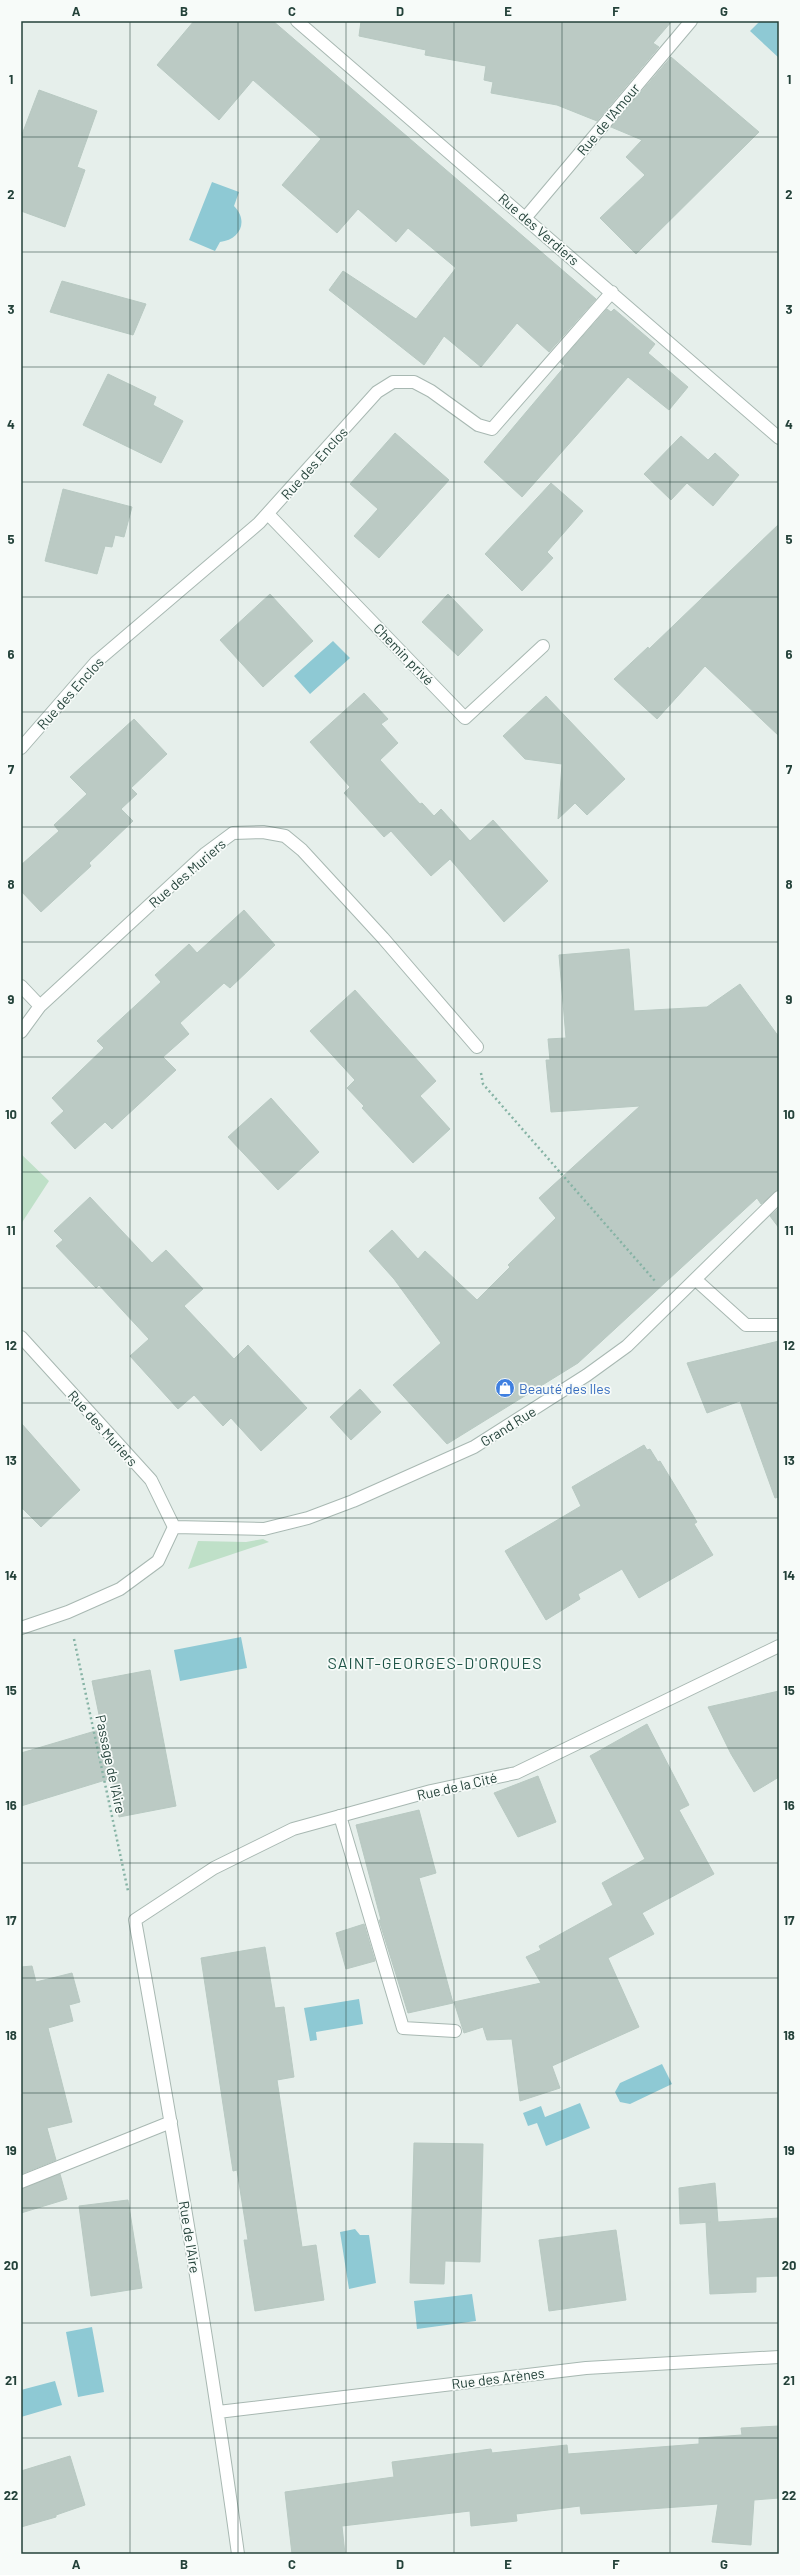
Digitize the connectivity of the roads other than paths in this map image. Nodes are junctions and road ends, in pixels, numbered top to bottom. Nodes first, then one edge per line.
1 (297, 21) edge
2 (691, 21) edge
3 (526, 217) junction
4 (612, 292) junction
5 (779, 438) edge
6 (268, 514) junction
7 (543, 646) dead end
8 (21, 748) edge
9 (21, 986) edge
10 (40, 1006) junction
11 (21, 1032) edge
12 (477, 1047) road end
13 (779, 1197) edge
14 (696, 1280) junction
15 (779, 1325) edge
16 (21, 1337) edge
17 (174, 1527) junction
18 (21, 1628) edge
19 (779, 1646) edge
20 (340, 1816) junction
21 (135, 1920) joint
22 (455, 2031) dead end
23 (171, 2122) junction
24 (21, 2182) edge
25 (779, 2357) edge
26 (218, 2412) junction
27 (238, 2554) edge

1 - 3 street, Rue des Verdiers
2 - 3 street, Rue de l'Amour
3 - 4 street, Rue des Verdiers
4 - 5 street, Rue des Verdiers
4 - 6 street, Rue des Enclos
6 - 7 street, Chemin privé
6 - 8 street, Rue des Enclos
9 - 10 street
10 - 11 street, Rue des Muriers
10 - 12 street, Rue des Muriers
13 - 14 street, Grand Rue
14 - 15 street
14 - 17 street, Grand Rue
16 - 17 street, Rue des Muriers
17 - 18 street
19 - 20 street, Rue de la Cité
20 - 21 street, Rue de la Cité
20 - 22 street
21 - 23 street, Rue de l'Aire
23 - 24 street
23 - 26 street, Rue de l'Aire
25 - 26 street, Rue des Arènes
26 - 27 street, Rue de l'Aire

